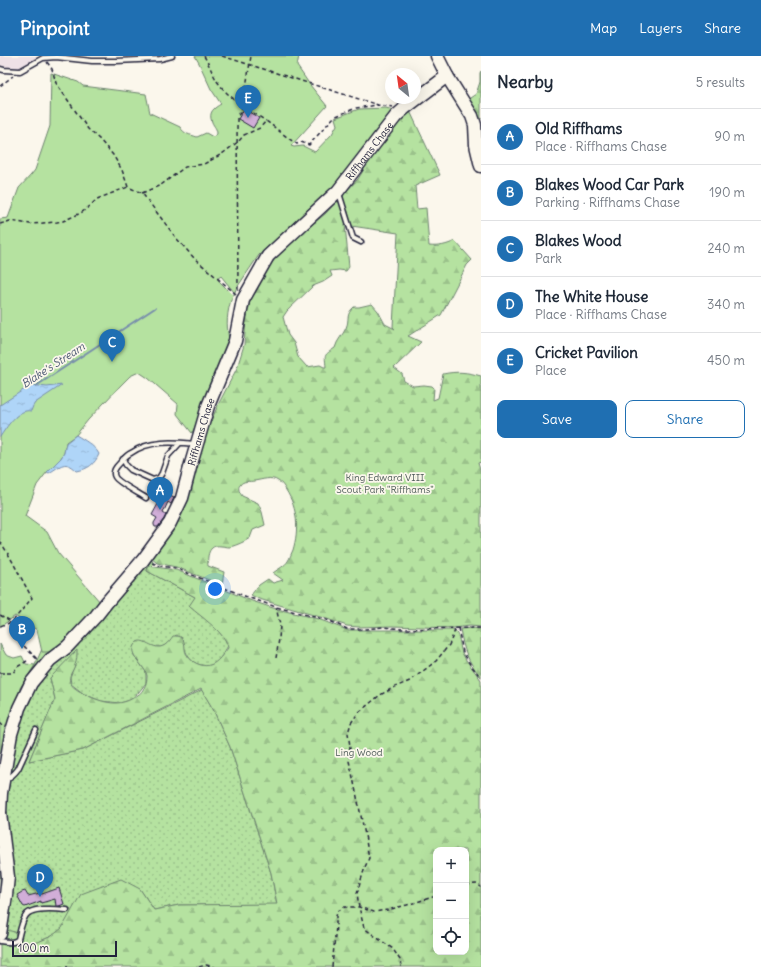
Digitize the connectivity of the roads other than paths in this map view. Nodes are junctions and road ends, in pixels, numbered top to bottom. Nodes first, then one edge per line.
1 (172, 56) edge
2 (437, 56) edge
3 (0, 69) edge
4 (447, 76) junction
5 (481, 166) edge
6 (338, 191) junction
7 (360, 242) dead end
8 (180, 443) junction
9 (197, 444) junction
10 (124, 459) junction
11 (146, 498) dead end
12 (36, 730) dead end
13 (4, 779) junction
14 (0, 813) edge
15 (67, 910) dead end
16 (0, 934) edge
17 (0, 941) edge

1 - 3 lane
2 - 4 street
4 - 5 street
4 - 6 street, Riffhams Chase
6 - 7 lane
6 - 9 street, Riffhams Chase
8 - 9 lane
8 - 10 lane
8 - 10 lane
9 - 13 street, Riffhams Chase
10 - 11 lane
12 - 13 lane
13 - 14 street, Riffhams Chase
14 - 16 street, Riffhams Chase
15 - 17 lane

